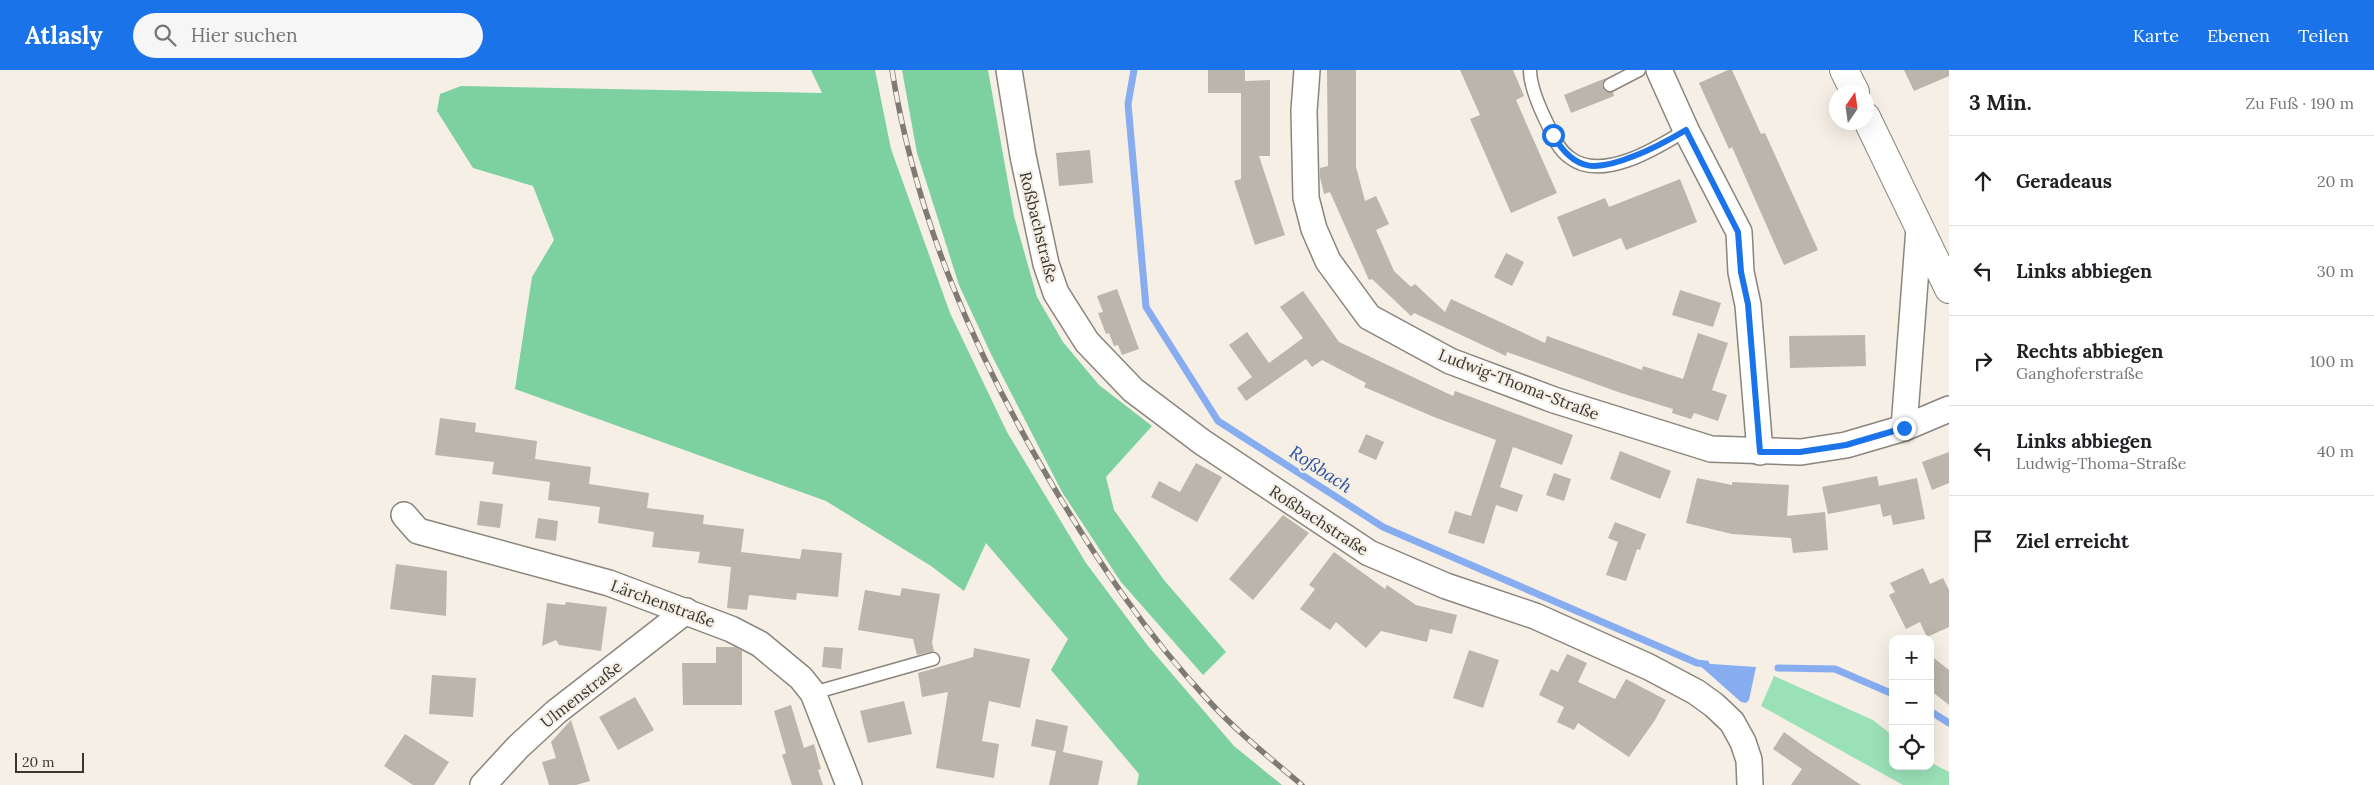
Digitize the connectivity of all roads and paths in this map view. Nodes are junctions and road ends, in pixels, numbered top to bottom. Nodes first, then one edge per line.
1 (1009, 70) edge
2 (1306, 70) edge
3 (1530, 70) edge
4 (1639, 70) edge
5 (1659, 70) edge
6 (1844, 70) edge
7 (1610, 85) dead end
8 (1852, 85) edge
9 (1686, 130) junction
10 (1872, 130) edge
11 (1919, 228) junction
12 (1949, 289) edge
13 (1949, 410) edge
14 (1904, 428) junction
15 (1760, 452) junction
16 (404, 515) dead end
17 (686, 611) junction
18 (933, 659) dead end
19 (813, 693) junction
20 (483, 785) edge
21 (849, 785) edge
22 (1750, 785) edge

1 - 22 street, Roßbachstraße
2 - 15 street, Ludwig-Thoma-Straße
3 - 9 lane
4 - 7 lane
5 - 9 street
6 - 8 main road
9 - 15 street
10 - 11 main road
11 - 12 main road
11 - 14 street
13 - 14 street, Ludwig-Thoma-Straße
14 - 15 street, Ludwig-Thoma-Straße
16 - 17 street, Lärchenstraße
17 - 19 street, Lärchenstraße
17 - 20 street, Ulmenstraße
18 - 19 lane
19 - 21 street, Lärchenstraße

